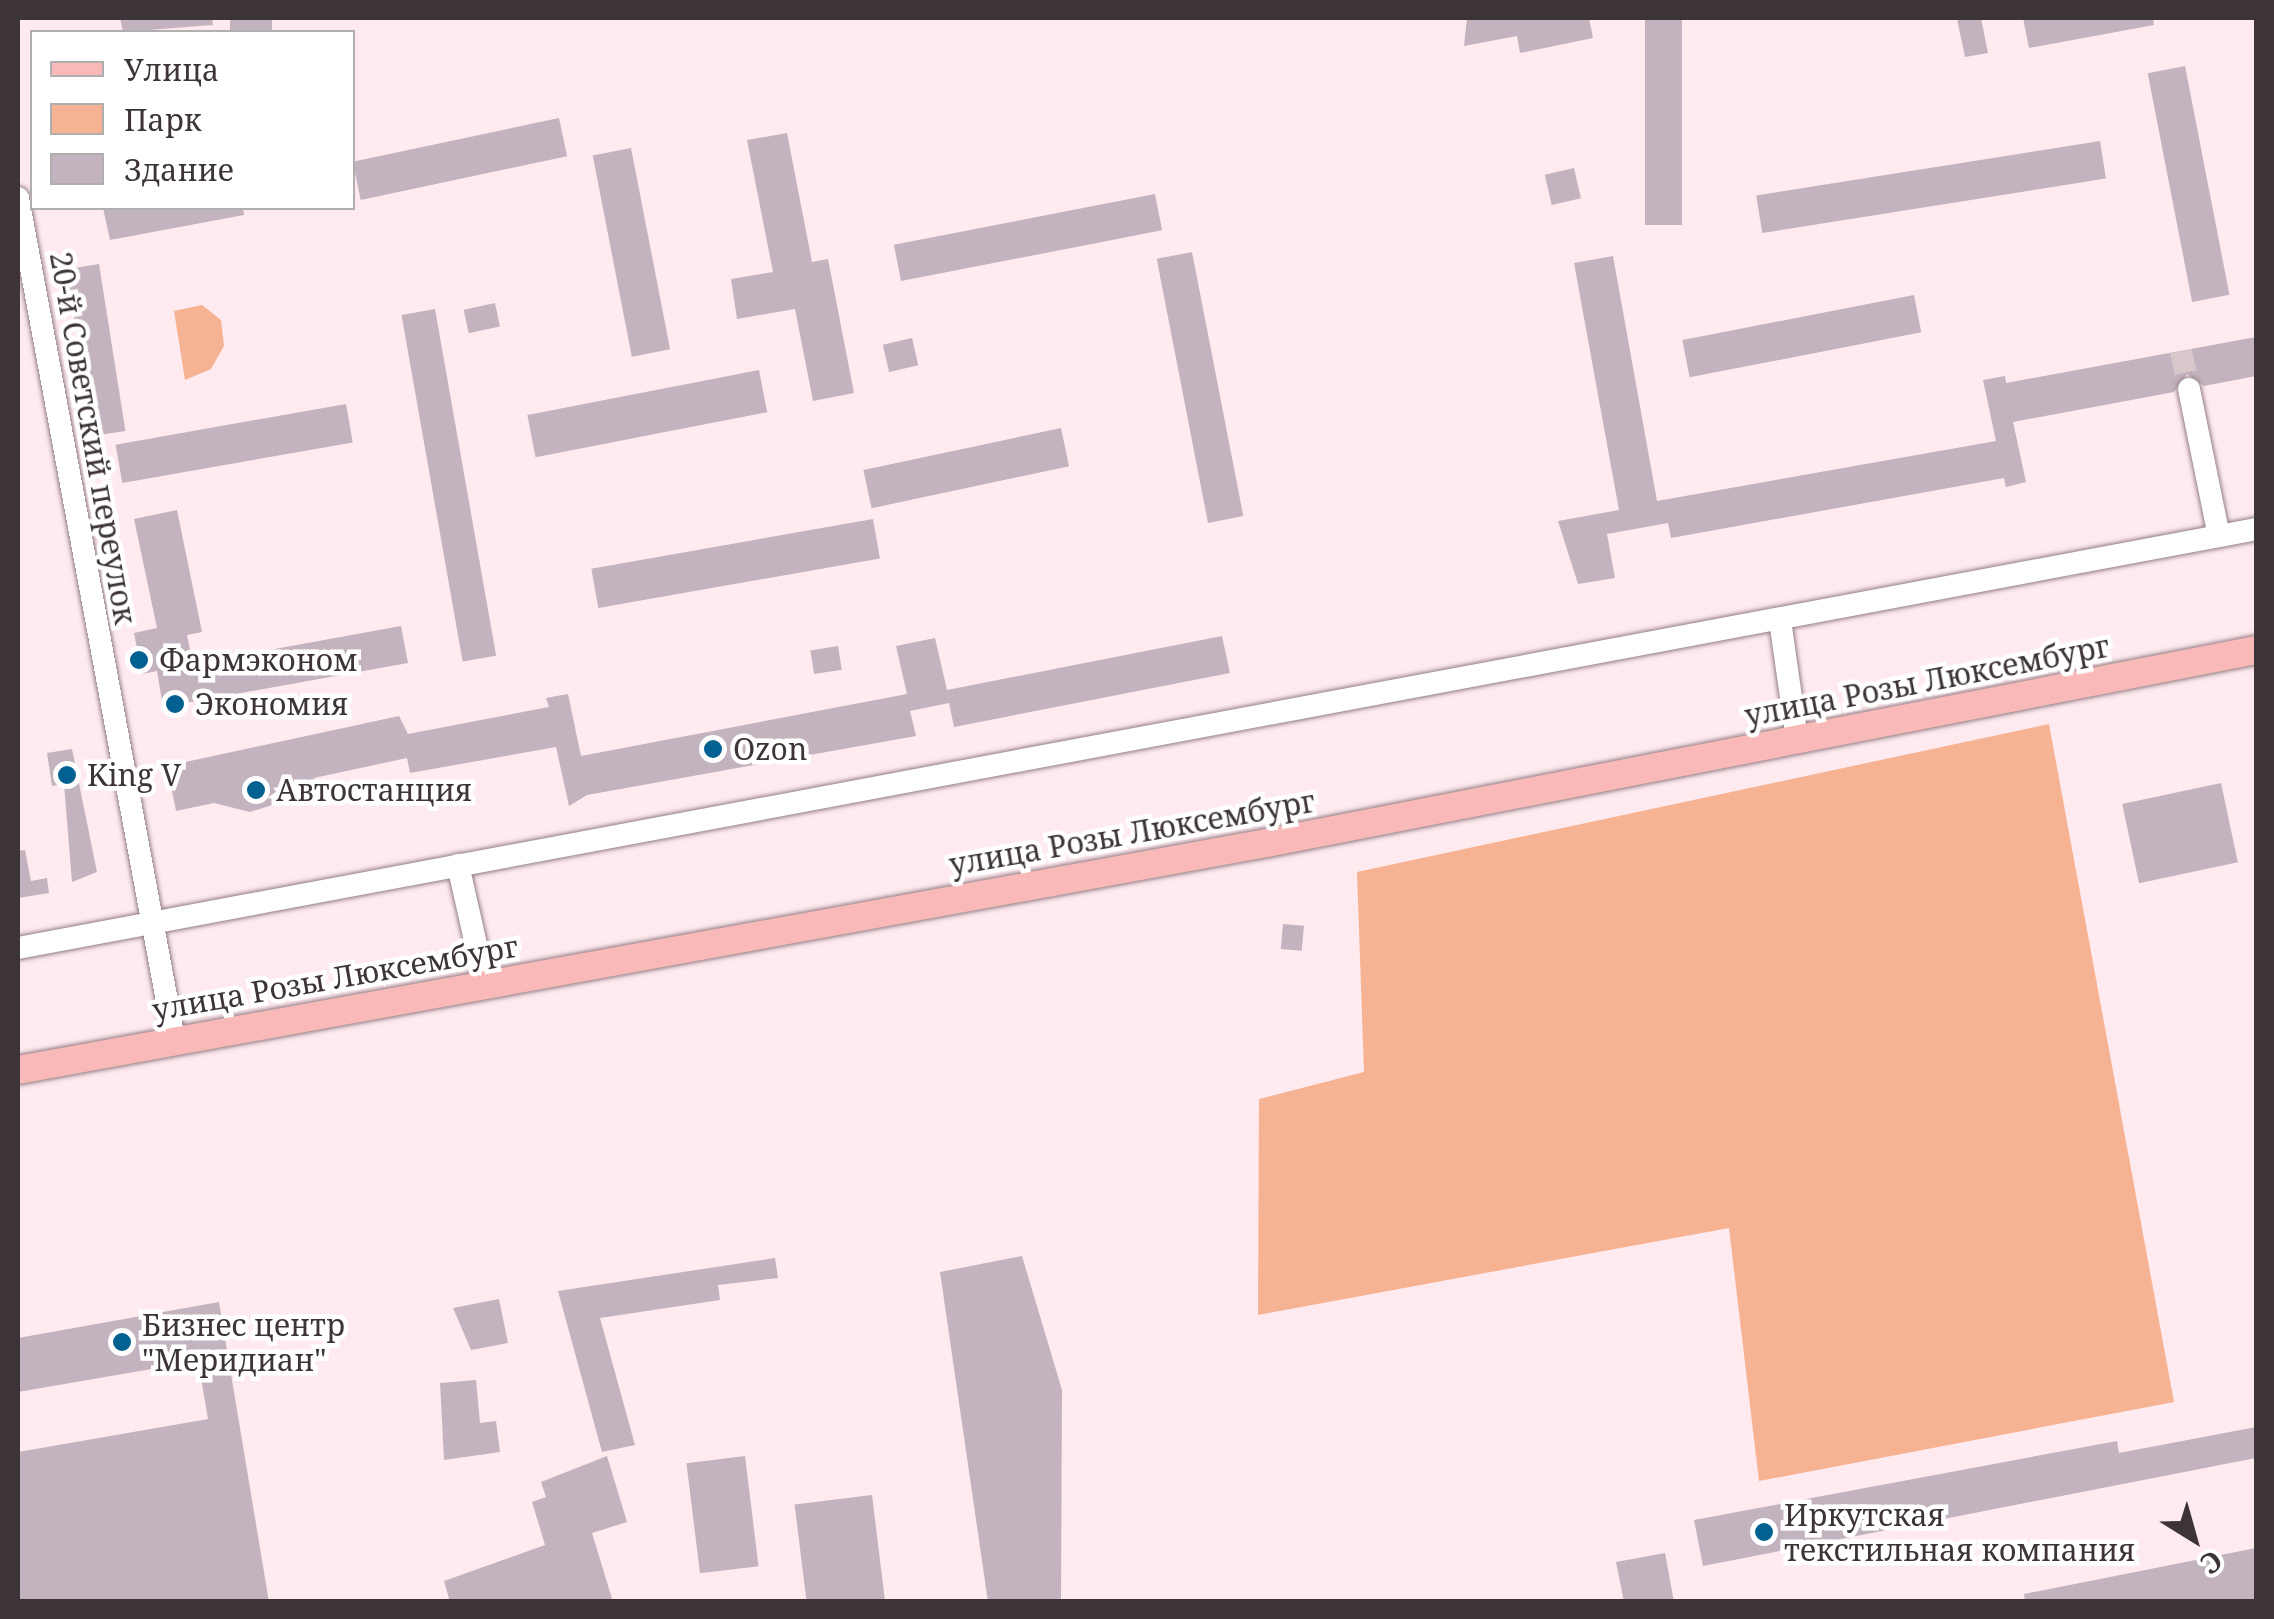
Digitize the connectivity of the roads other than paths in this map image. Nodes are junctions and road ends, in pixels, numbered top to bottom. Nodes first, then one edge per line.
1 (18, 198) edge
2 (2189, 389) tunnel mouth
3 (2256, 529) edge
4 (2218, 536) junction
5 (1780, 620) junction
6 (2256, 650) edge
7 (1797, 740) junction
8 (458, 866) junction
9 (152, 924) junction
10 (18, 948) edge
11 (485, 984) junction
12 (174, 1039) junction
13 (18, 1070) edge

1 - 9 street, 20-й Советский переулок
2 - 4 street
3 - 4 street
4 - 5 street
5 - 7 street
5 - 8 street
6 - 7 main road, улица Розы Люксембург
7 - 11 main road, улица Розы Люксембург
8 - 9 street
8 - 11 street
9 - 10 street
9 - 12 street, 20-й Советский переулок
11 - 12 main road, улица Розы Люксембург
12 - 13 main road, улица Розы Люксембург

